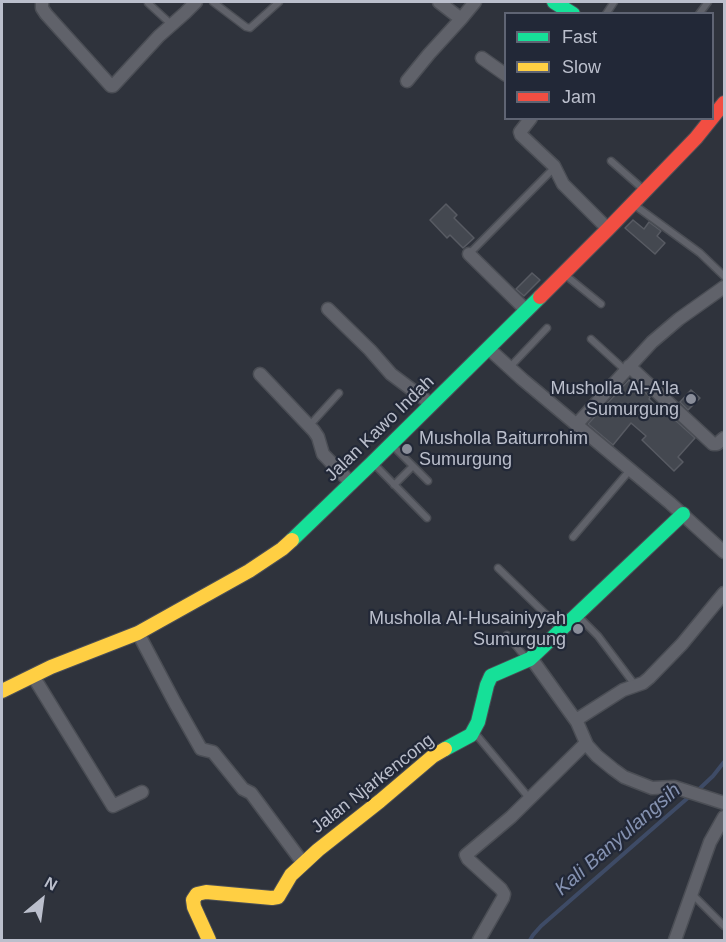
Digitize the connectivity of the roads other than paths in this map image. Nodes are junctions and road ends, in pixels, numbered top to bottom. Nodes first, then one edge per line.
1 (42, 2) edge
2 (196, 2) edge
3 (213, 2) edge
4 (279, 2) edge
5 (439, 2) edge
6 (475, 2) edge
7 (554, 2) edge
8 (148, 3) edge
9 (570, 12) edge
10 (461, 19) junction
11 (172, 25) junction
12 (482, 58) dead end
13 (504, 74) edge
14 (407, 81) dead end
15 (529, 120) edge
16 (710, 120) edge
17 (611, 161) dead end
18 (555, 166) junction
19 (645, 191) junction
20 (633, 204) junction
21 (608, 229) junction
22 (469, 254) joint
23 (563, 274) junction
24 (724, 276) edge
25 (724, 287) edge
26 (600, 304) dead end
27 (328, 309) dead end
28 (526, 310) junction
29 (547, 328) dead end
30 (591, 339) dead end
31 (488, 348) junction
32 (509, 368) junction
33 (627, 368) junction
34 (260, 374) dead end
35 (339, 393) dead end
36 (431, 404) junction
37 (576, 425) junction
38 (309, 426) junction
39 (724, 438) edge
40 (391, 444) junction
41 (372, 462) junction
42 (413, 466) junction
43 (630, 470) junction
44 (428, 481) dead end
45 (351, 483) junction
46 (394, 485) junction
47 (683, 514) junction
48 (427, 518) dead end
49 (573, 537) dead end
50 (724, 552) edge
51 (498, 568) dead end
52 (724, 594) edge
53 (577, 615) junction
54 (562, 629) junction
55 (138, 633) junction
56 (507, 635) dead end
57 (530, 659) junction
58 (33, 676) junction
59 (635, 685) junction
60 (2, 691) edge
61 (576, 720) junction
62 (474, 731) junction
63 (586, 743) junction
64 (142, 792) dead end
65 (530, 799) junction
66 (724, 803) edge
67 (724, 817) edge
68 (303, 863) junction
69 (692, 894) junction
70 (724, 926) edge
71 (209, 940) edge
72 (479, 940) edge
73 (675, 940) edge

1 - 11 street
2 - 11 street
3 - 4 lane
5 - 10 street
6 - 10 street
7 - 9 street
8 - 11 lane
10 - 14 street
12 - 13 street
15 - 18 street
16 - 19 street, Jalan Kawo Indah
17 - 19 lane
18 - 21 street
18 - 22 lane
19 - 20 street, Jalan Kawo Indah
20 - 21 street, Jalan Kawo Indah
20 - 24 lane
21 - 23 street, Jalan Kawo Indah
22 - 28 street
23 - 26 lane
23 - 28 street, Jalan Kawo Indah
25 - 33 street
27 - 36 street
28 - 31 street, Jalan Kawo Indah
29 - 32 lane
30 - 33 lane
31 - 32 street
31 - 36 street, Jalan Kawo Indah
32 - 37 street
33 - 37 street
33 - 39 street
34 - 38 street
35 - 38 lane
36 - 40 street, Jalan Kawo Indah
37 - 43 street
38 - 45 street
40 - 41 street, Jalan Kawo Indah
40 - 42 lane
41 - 45 street, Jalan Kawo Indah
41 - 46 lane
42 - 44 lane
42 - 46 lane
43 - 47 street
43 - 49 lane
45 - 55 street, Jalan Kawo Indah
46 - 48 lane
47 - 50 street
47 - 53 street
51 - 54 lane
52 - 59 street
53 - 54 street
53 - 59 lane
54 - 57 street
55 - 58 street, Jalan Kawo Indah
55 - 68 street
56 - 57 lane
57 - 61 street
57 - 62 street
58 - 60 street, Jalan Kawo Indah
58 - 64 street
59 - 61 street
61 - 63 street
62 - 65 lane
62 - 68 street, Jalan Njarkencong
63 - 65 street
63 - 66 street
65 - 72 street
67 - 69 street
68 - 71 street, Jalan Njarkencong
69 - 70 lane
69 - 73 street

